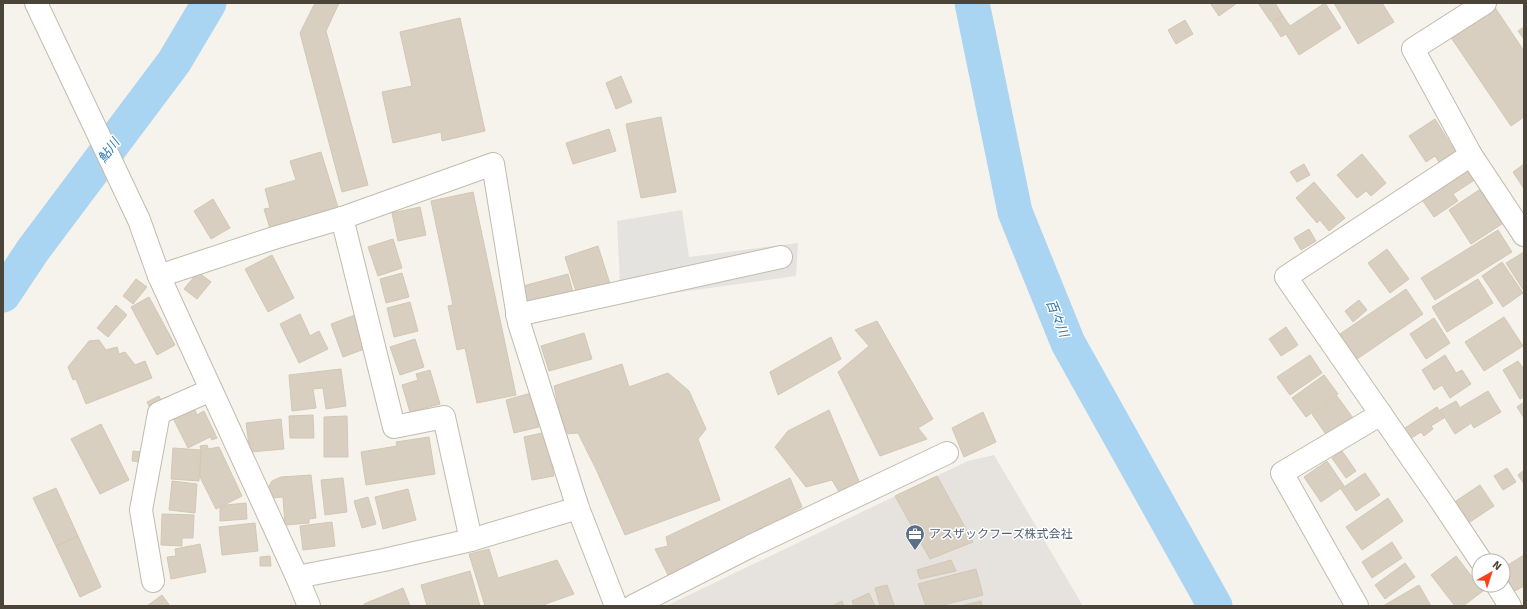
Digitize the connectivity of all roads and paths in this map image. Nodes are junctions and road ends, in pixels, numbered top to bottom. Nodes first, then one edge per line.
1 (36, 3) edge
2 (1485, 3) edge
3 (1471, 155) junction
4 (342, 218) junction
5 (1521, 225) edge
6 (781, 257) dead end
7 (159, 276) junction
8 (518, 315) junction
9 (211, 390) junction
10 (1381, 414) junction
11 (947, 453) dead end
12 (578, 508) junction
13 (471, 540) junction
14 (1476, 553) edge
15 (297, 576) junction
16 (153, 581) dead end
17 (1502, 593) edge
18 (309, 606) edge
19 (616, 606) edge
20 (633, 606) edge
21 (1357, 606) edge
22 (1510, 606) edge

1 - 7 street
2 - 3 street
3 - 5 street
3 - 10 street
4 - 7 street
4 - 8 street
4 - 13 street
6 - 8 street
7 - 9 street
8 - 12 street
9 - 15 street
9 - 16 street
10 - 14 street
10 - 21 street
11 - 20 street
12 - 13 street
12 - 19 street
13 - 15 street
15 - 18 street
17 - 22 street

